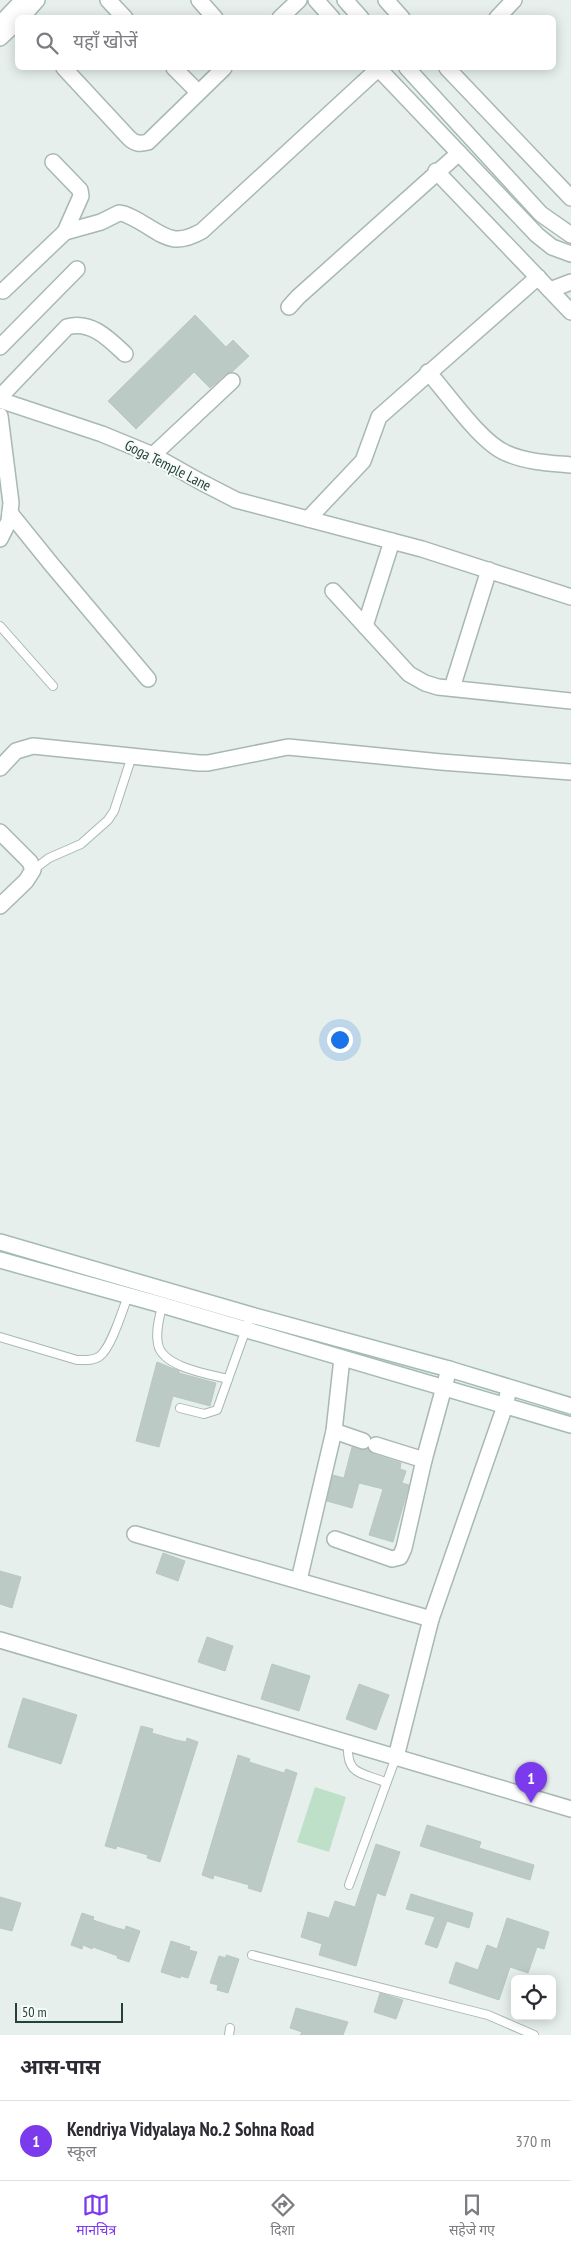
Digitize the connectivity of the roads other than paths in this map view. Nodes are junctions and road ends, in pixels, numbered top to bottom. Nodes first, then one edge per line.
1 (23, 0) edge
2 (37, 0) edge
3 (108, 0) edge
4 (199, 0) edge
5 (299, 0) edge
6 (316, 0) edge
7 (345, 0) edge
8 (386, 0) edge
9 (514, 0) edge
10 (24, 15) edge
11 (122, 15) edge
12 (212, 15) edge
13 (283, 15) edge
14 (329, 15) edge
15 (358, 15) edge
16 (399, 15) edge
17 (500, 15) edge
18 (0, 24) edge
19 (15, 24) edge
20 (0, 38) edge
21 (66, 70) edge
22 (176, 70) edge
23 (222, 70) edge
24 (376, 70) edge
25 (380, 70) edge
26 (409, 70) edge
27 (450, 70) edge
28 (198, 92) junction
29 (459, 153) junction
30 (53, 162) dead end
31 (436, 172) junction
32 (571, 198) edge
33 (65, 232) junction
34 (571, 235) edge
35 (571, 254) edge
36 (76, 269) dead end
37 (538, 277) junction
38 (571, 282) edge
39 (550, 290) junction
40 (3, 291) dead end
41 (289, 307) dead end
42 (571, 312) edge
43 (0, 347) edge
44 (125, 354) dead end
45 (428, 372) junction
46 (232, 381) dead end
47 (0, 398) edge
48 (0, 416) edge
49 (153, 454) junction
50 (571, 465) edge
51 (10, 513) junction
52 (308, 519) junction
53 (0, 539) edge
54 (392, 541) junction
55 (489, 570) junction
56 (333, 591) dead end
57 (571, 597) edge
58 (0, 626) edge
59 (365, 626) junction
60 (148, 679) dead end
61 (53, 686) dead end
62 (452, 688) junction
63 (571, 701) edge
64 (132, 756) junction
65 (0, 768) edge
66 (571, 772) edge
67 (0, 832) edge
68 (33, 870) junction
69 (0, 906) edge
70 (0, 1242) edge
71 (0, 1260) edge
72 (128, 1296) junction
73 (162, 1305) junction
74 (251, 1315) junction
75 (246, 1331) junction
76 (0, 1337) edge
77 (342, 1358) junction
78 (449, 1369) junction
79 (228, 1379) junction
80 (443, 1387) junction
81 (509, 1388) junction
82 (505, 1406) junction
83 (571, 1406) edge
84 (180, 1408) dead end
85 (571, 1425) edge
86 (334, 1431) junction
87 (424, 1460) junction
88 (135, 1534) dead end
89 (335, 1539) dead end
90 (299, 1580) junction
91 (430, 1619) junction
92 (0, 1640) edge
93 (348, 1743) junction
94 (396, 1757) junction
95 (386, 1782) junction
96 (571, 1809) edge
97 (349, 1885) dead end
98 (252, 1955) dead end
99 (534, 2035) edge

1 - 18 street
2 - 10 street
3 - 11 street
4 - 12 street
5 - 13 street
6 - 14 street
7 - 15 street
8 - 16 street
9 - 17 street
19 - 20 street
21 - 28 street
22 - 28 street
23 - 28 street
24 - 33 street
25 - 29 street
26 - 34 street
27 - 32 street
29 - 31 street
29 - 35 street
30 - 33 street
31 - 37 street
31 - 41 street
33 - 40 street
36 - 43 street
37 - 39 street
37 - 45 street
38 - 39 street
39 - 42 street
44 - 47 street
45 - 50 street
45 - 52 street
46 - 49 street
47 - 49 street, Goga Temple Lane
48 - 51 street
49 - 52 street, Goga Temple Lane
51 - 53 street
51 - 60 street
52 - 54 street, Goga Temple Lane
54 - 55 street, Goga Temple Lane
54 - 59 street
55 - 57 street, Goga Temple Lane
55 - 62 street
56 - 59 street
58 - 61 lane
59 - 62 street
62 - 63 street
64 - 65 street
64 - 66 street
64 - 68 lane
67 - 68 street
68 - 69 street
70 - 74 street
71 - 72 street
72 - 73 street
72 - 76 lane
73 - 75 street
73 - 79 lane
74 - 75 lane
74 - 78 street
75 - 77 street
75 - 79 lane
77 - 80 street
77 - 86 street
78 - 80 street
78 - 81 street
79 - 84 lane
80 - 82 street
80 - 87 street
81 - 82 street
81 - 83 street
82 - 85 street
82 - 91 street
86 - 87 street
86 - 90 street
87 - 89 street
88 - 90 street
90 - 91 street
91 - 94 street
92 - 93 street
93 - 94 street
93 - 95 lane
94 - 95 lane
94 - 96 street
95 - 97 lane
98 - 99 lane

